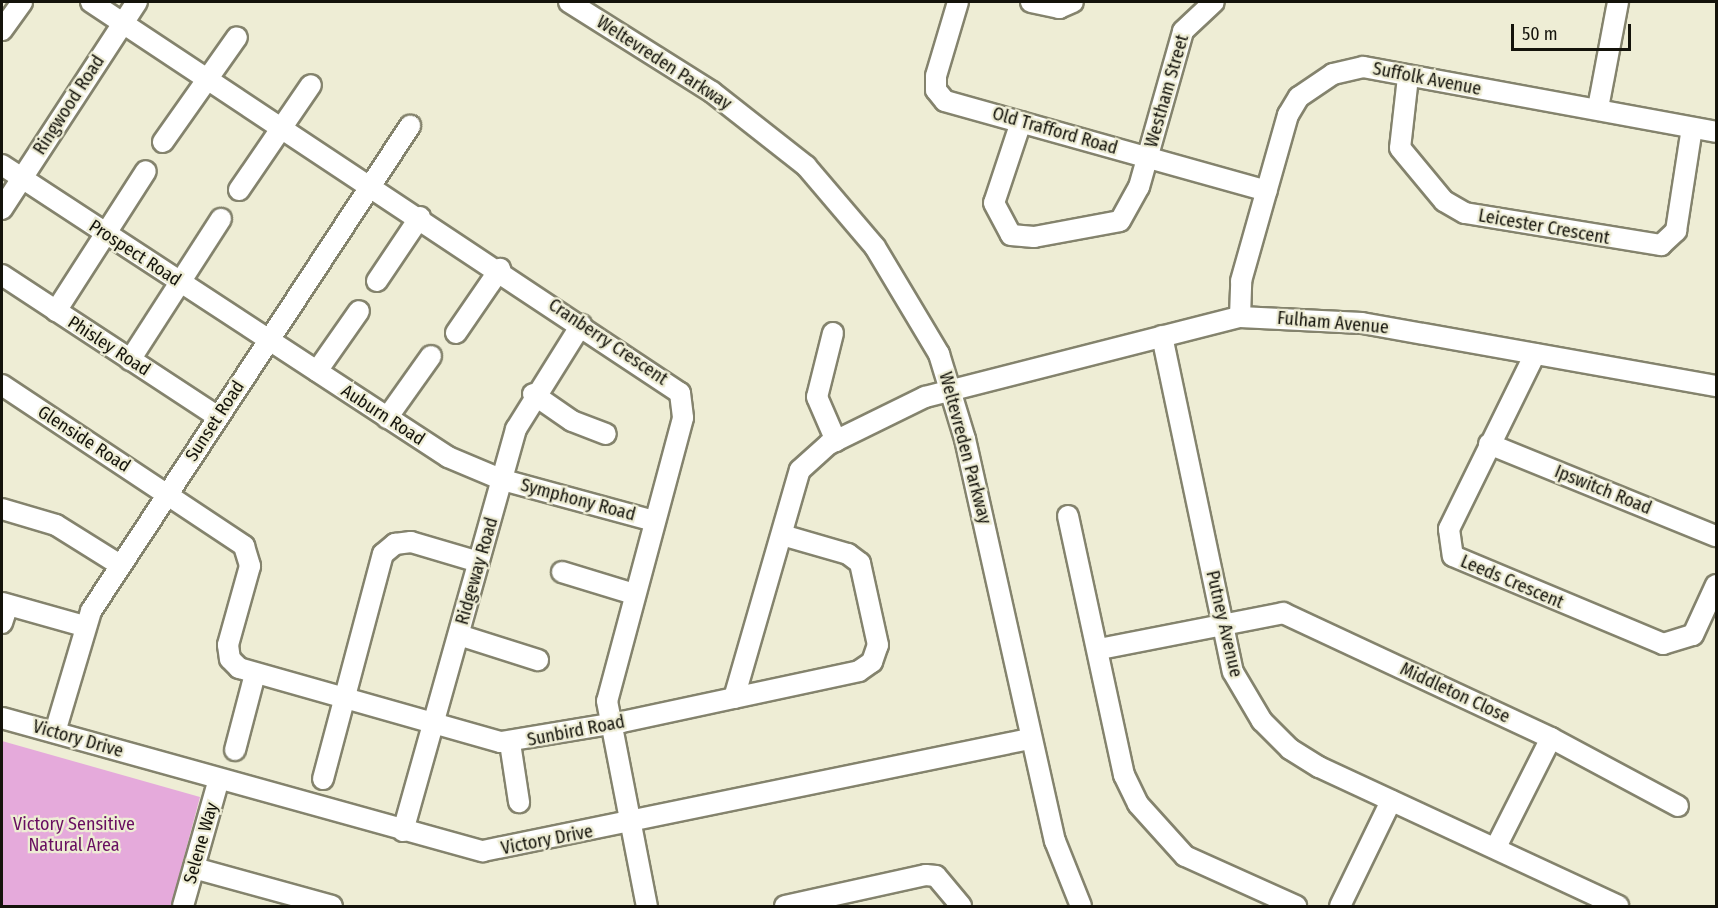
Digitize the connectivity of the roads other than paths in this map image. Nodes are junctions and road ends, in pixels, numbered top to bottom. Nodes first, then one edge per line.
1 (21, 2) edge
2 (91, 2) edge
3 (137, 2) edge
4 (568, 2) edge
5 (958, 2) edge
6 (1031, 2) edge
7 (1073, 2) edge
8 (1214, 2) edge
9 (1618, 2) edge
10 (122, 22) junction
11 (2, 30) edge
12 (237, 37) dead end
13 (1408, 77) junction
14 (208, 80) junction
15 (311, 85) dead end
16 (1598, 108) junction
17 (1021, 122) junction
18 (410, 126) dead end
19 (1692, 128) junction
20 (282, 129) junction
21 (1716, 132) edge
22 (163, 142) dead end
23 (1147, 157) junction
24 (2, 165) edge
25 (146, 171) dead end
26 (21, 179) junction
27 (369, 186) junction
28 (239, 190) dead end
29 (1267, 191) junction
30 (2, 209) edge
31 (420, 217) junction
32 (221, 219) dead end
33 (105, 233) junction
34 (500, 269) junction
35 (2, 275) edge
36 (377, 281) dead end
37 (180, 283) junction
38 (359, 310) dead end
39 (56, 311) junction
40 (1240, 317) junction
41 (581, 325) junction
42 (456, 333) dead end
43 (833, 333) dead end
44 (1162, 336) junction
45 (268, 340) junction
46 (1535, 354) junction
47 (431, 356) dead end
48 (130, 360) junction
49 (317, 371) junction
50 (2, 385) edge
51 (1716, 386) edge
52 (953, 391) junction
53 (534, 394) junction
54 (218, 417) junction
55 (387, 418) junction
56 (606, 434) dead end
57 (836, 441) junction
58 (1489, 444) junction
59 (502, 480) junction
60 (167, 494) junction
61 (2, 509) edge
62 (1068, 516) dead end
63 (654, 521) junction
64 (782, 535) junction
65 (1716, 536) edge
66 (479, 562) junction
67 (120, 565) junction
68 (562, 572) dead end
69 (1716, 585) edge
70 (634, 594) junction
71 (4, 610) edge
72 (1223, 625) junction
73 (84, 626) junction
74 (459, 635) junction
75 (1100, 649) junction
76 (538, 660) dead end
77 (255, 674) junction
78 (342, 698) junction
79 (734, 698) junction
80 (2, 718) edge
81 (434, 724) junction
82 (608, 725) junction
83 (55, 732) junction
84 (1551, 738) junction
85 (1029, 739) junction
86 (510, 743) junction
87 (235, 750) dead end
88 (219, 779) junction
89 (323, 779) dead end
90 (1391, 801) junction
91 (519, 802) dead end
92 (1678, 806) dead end
93 (628, 824) junction
94 (403, 831) junction
95 (1496, 847) junction
96 (194, 868) junction
97 (807, 904) edge
98 (183, 906) edge
99 (332, 906) edge
100 (647, 906) edge
101 (785, 906) edge
102 (962, 906) edge
103 (1081, 906) edge
104 (1296, 906) edge
105 (1340, 906) edge
106 (1618, 906) edge

1 - 11 street
2 - 10 street, Cranberry Crescent
3 - 10 street, Ringwood Road
4 - 52 street, Weltevreden Parkway
5 - 17 street, Old Trafford Road
6 - 7 street
8 - 23 street, Westham Street
9 - 16 street
10 - 14 street, Cranberry Crescent
10 - 26 street, Ringwood Road
12 - 14 street
13 - 16 street, Suffolk Avenue
13 - 19 street, Leicester Crescent
13 - 29 street, Suffolk Avenue
14 - 20 street, Cranberry Crescent
14 - 22 street
15 - 20 street
16 - 19 street, Suffolk Avenue
17 - 23 street, Old Trafford Road
17 - 23 street, Westham Street
18 - 27 street, Sunset Road
19 - 21 street, Suffolk Avenue
20 - 27 street, Cranberry Crescent
20 - 28 street
23 - 29 street, Old Trafford Road
24 - 26 street, Prospect Road
25 - 33 street
26 - 30 street, Ringwood Road
26 - 33 street, Prospect Road
27 - 31 street, Cranberry Crescent
27 - 45 street, Sunset Road
29 - 40 street, Suffolk Avenue
31 - 34 street, Cranberry Crescent
31 - 36 street
32 - 37 street
33 - 37 street, Prospect Road
33 - 39 street
34 - 41 street, Cranberry Crescent
34 - 42 street
35 - 39 street, Phisley Road
37 - 45 street, Prospect Road
37 - 48 street
38 - 49 street
39 - 48 street, Phisley Road
40 - 44 street, Fulham Avenue
40 - 46 street, Fulham Avenue
41 - 53 street, Ridgeway Road
41 - 63 street, Cranberry Crescent
43 - 57 street
44 - 52 street, Fulham Avenue
44 - 72 street, Putney Avenue
45 - 49 street, Auburn Road
45 - 54 street, Sunset Road
46 - 51 street, Fulham Avenue
46 - 58 street, Leeds Crescent
47 - 55 street
48 - 54 street, Phisley Road
49 - 55 street, Auburn Road
50 - 60 street, Glenside Road
52 - 57 street
52 - 85 street, Weltevreden Parkway
53 - 56 street
53 - 59 street, Ridgeway Road
54 - 60 street, Sunset Road
55 - 59 street, Auburn Road
57 - 64 street
58 - 65 street, Ipswitch Road
58 - 69 street, Leeds Crescent
59 - 63 street, Symphony Road
59 - 66 street, Ridgeway Road
60 - 67 street, Sunset Road
60 - 77 street, Sunbird Road
61 - 67 street
62 - 75 street
63 - 70 street, Cranberry Crescent
64 - 79 street
64 - 79 street, Sunbird Road
66 - 74 street, Ridgeway Road
66 - 78 street
67 - 73 street, Sunset Road
68 - 70 street
70 - 82 street, Cranberry Crescent
71 - 73 street
72 - 75 street, Middleton Close
72 - 84 street, Middleton Close
72 - 90 street, Putney Avenue
73 - 83 street, Sunset Road
74 - 76 street
74 - 81 street, Ridgeway Road
75 - 104 street
77 - 78 street, Sunbird Road
77 - 87 street
78 - 81 street, Sunbird Road
78 - 89 street
79 - 82 street, Sunbird Road
80 - 83 street, Victory Drive
81 - 86 street, Sunbird Road
81 - 94 street, Ridgeway Road
82 - 86 street, Sunbird Road
82 - 93 street, Cranberry Crescent
83 - 88 street, Victory Drive
84 - 92 street, Middleton Close
84 - 95 street
85 - 93 street, Victory Drive
85 - 103 street, Weltevreden Parkway
86 - 91 street
88 - 94 street, Victory Drive
88 - 96 street, Selene Way
90 - 95 street, Putney Avenue
90 - 105 street
93 - 94 street, Victory Drive
93 - 100 street, Cranberry Crescent
95 - 106 street, Putney Avenue
96 - 98 street, Selene Way
96 - 99 street
97 - 101 street
97 - 102 street

